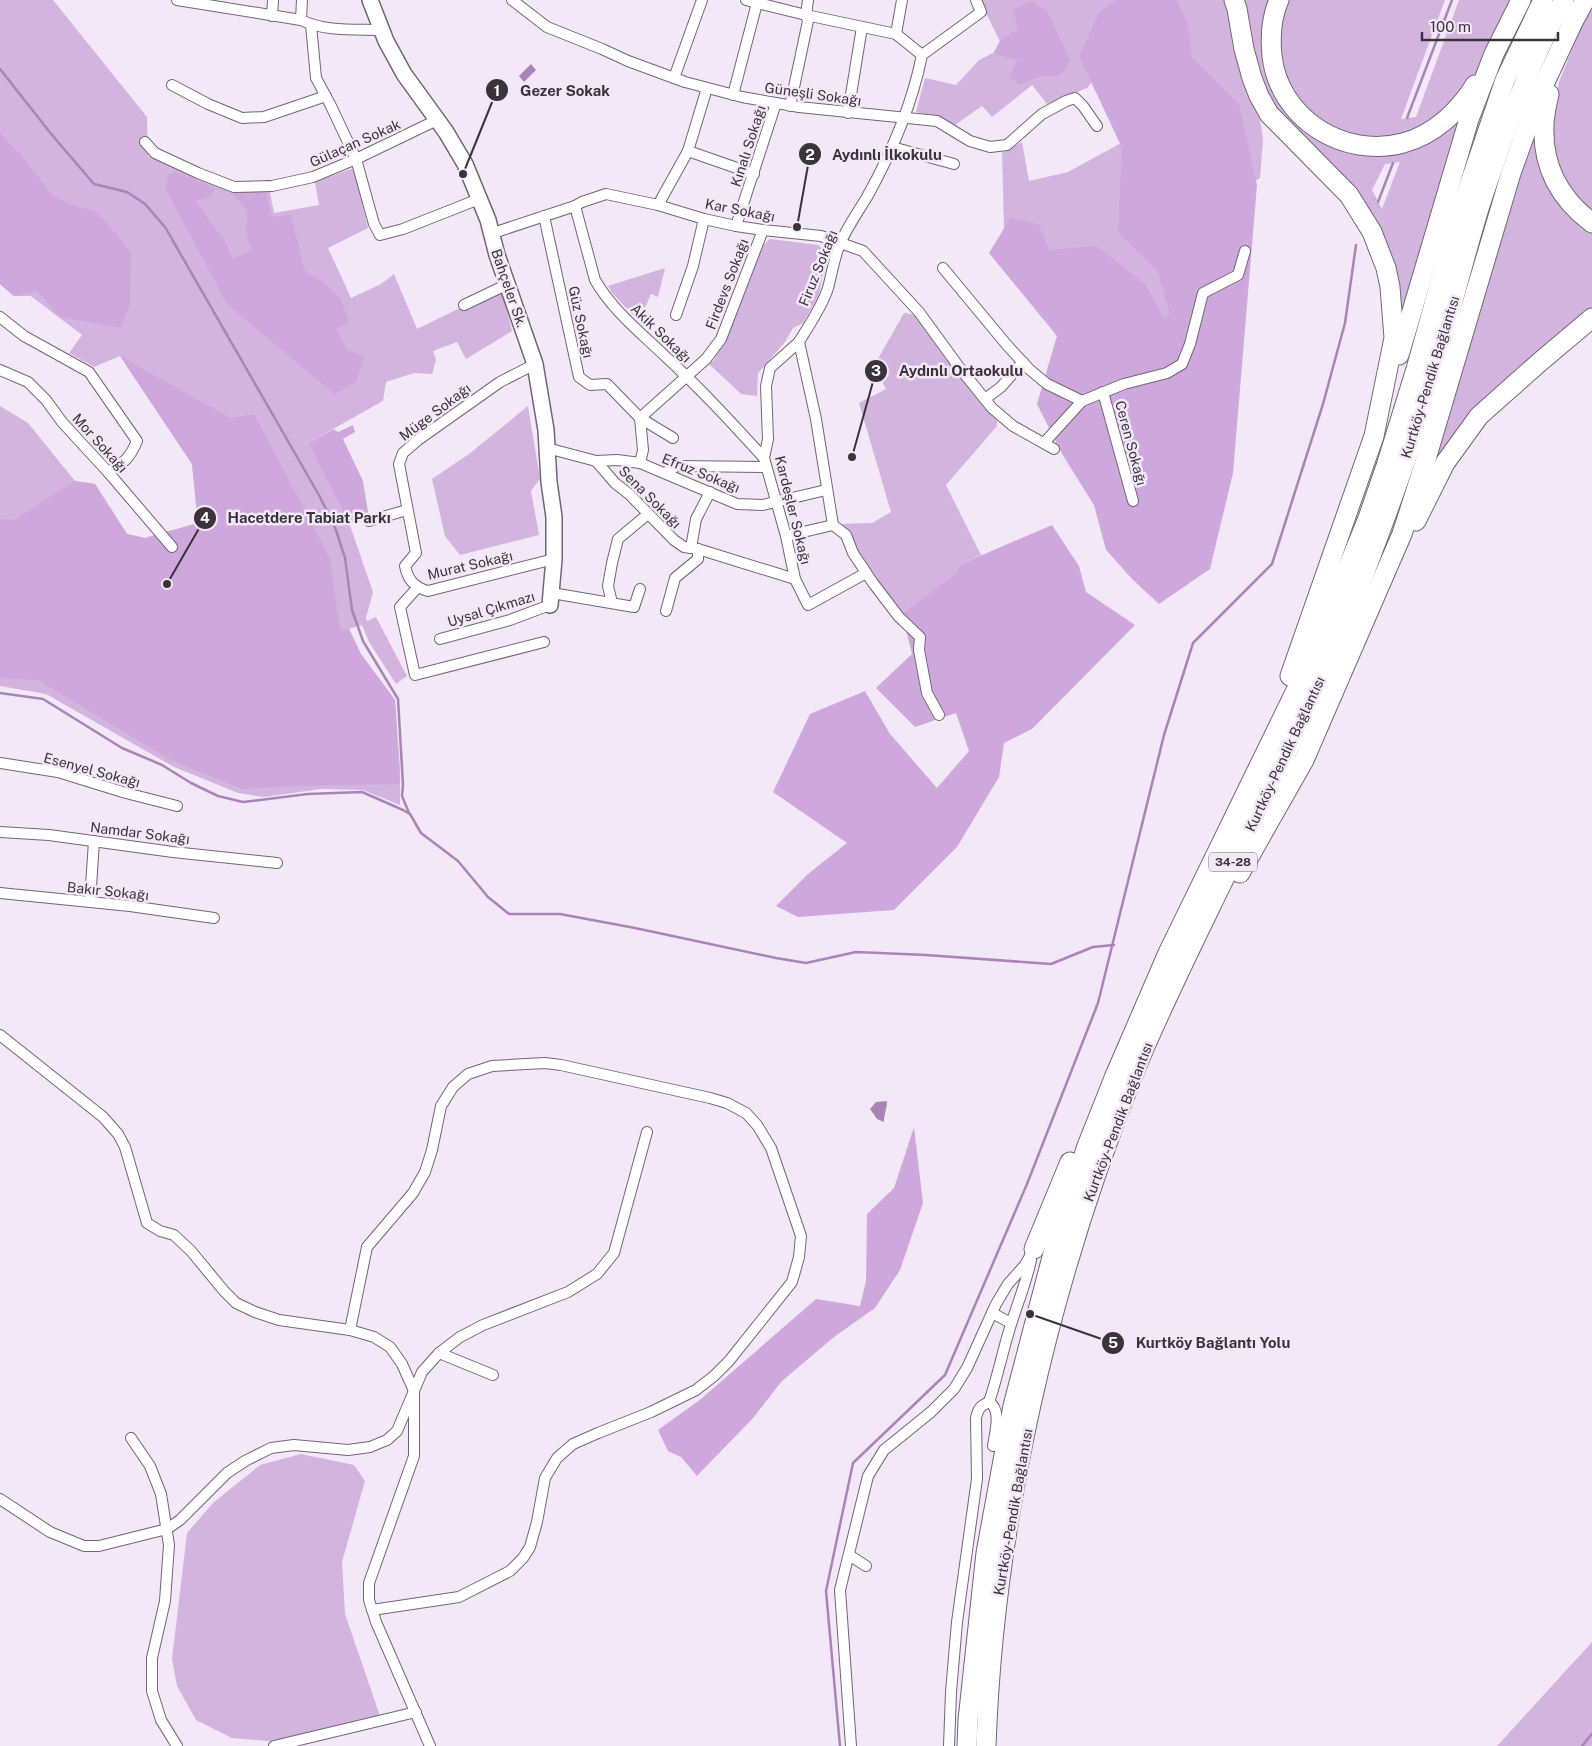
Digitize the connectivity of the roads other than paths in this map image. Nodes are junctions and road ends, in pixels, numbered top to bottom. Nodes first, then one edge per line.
1 (177, 0) edge
2 (273, 0) edge
3 (302, 0) edge
4 (370, 0) edge
5 (512, 0) edge
6 (702, 0) edge
7 (746, 0) edge
8 (808, 0) edge
9 (902, 0) edge
10 (976, 0) edge
11 (1234, 0) edge
12 (1279, 0) edge
13 (1521, 0) edge
14 (1543, 0) edge
15 (1564, 0) edge
16 (1585, 0) edge
17 (202, 2) edge
18 (757, 3) junction
19 (806, 15) junction
20 (272, 16) junction
21 (306, 22) junction
22 (1573, 22) junction
23 (862, 27) junction
24 (382, 30) junction
25 (896, 34) junction
26 (1494, 54) junction
27 (922, 55) junction
28 (674, 78) junction
29 (172, 86) dead end
30 (707, 88) junction
31 (733, 95) junction
32 (326, 96) junction
33 (776, 103) junction
34 (790, 106) junction
35 (848, 113) junction
36 (905, 118) junction
37 (437, 120) junction
38 (1097, 126) dead end
39 (144, 142) dead end
40 (892, 147) junction
41 (688, 151) junction
42 (356, 160) junction
43 (954, 164) dead end
44 (754, 174) junction
45 (480, 199) junction
46 (658, 205) junction
47 (575, 206) junction
48 (544, 216) junction
49 (704, 218) junction
50 (1592, 223) edge
51 (736, 226) junction
52 (763, 230) junction
53 (490, 234) junction
54 (841, 243) junction
55 (1245, 251) dead end
56 (943, 268) dead end
57 (508, 284) junction
58 (464, 305) dead end
59 (676, 315) dead end
60 (0, 317) edge
61 (1592, 318) edge
62 (799, 342) junction
63 (1023, 362) junction
64 (536, 364) junction
65 (0, 370) edge
66 (687, 377) junction
67 (1103, 392) junction
68 (985, 399) junction
69 (1082, 401) junction
70 (640, 418) junction
71 (1374, 436) junction
72 (673, 438) dead end
73 (1044, 443) junction
74 (547, 448) junction
75 (1054, 449) dead end
76 (596, 461) junction
77 (765, 462) junction
78 (640, 463) junction
79 (108, 472) junction
80 (665, 473) junction
81 (826, 490) junction
82 (710, 492) junction
83 (776, 502) junction
84 (1133, 502) dead end
85 (407, 510) junction
86 (648, 514) junction
87 (369, 521) dead end
88 (833, 525) junction
89 (786, 536) junction
90 (172, 547) dead end
91 (694, 549) junction
92 (554, 559) junction
93 (406, 566) joint
94 (866, 573) junction
95 (795, 579) junction
96 (417, 588) junction
97 (640, 589) dead end
98 (551, 599) junction
99 (612, 603) junction
100 (1370, 608) junction
101 (666, 611) dead end
102 (440, 639) dead end
103 (544, 642) dead end
104 (939, 714) dead end
105 (0, 763) edge
106 (1251, 784) junction
107 (177, 806) dead end
108 (0, 832) edge
109 (94, 841) junction
110 (277, 863) dead end
111 (0, 893) edge
112 (90, 902) junction
113 (214, 918) dead end
114 (1182, 965) junction
115 (1134, 1032) junction
116 (0, 1035) edge
117 (647, 1132) dead end
118 (1034, 1249) junction
119 (992, 1313) junction
120 (1011, 1323) junction
121 (350, 1330) junction
122 (439, 1353) junction
123 (493, 1374) dead end
124 (414, 1391) junction
125 (989, 1402) junction
126 (131, 1438) dead end
127 (993, 1446) joint
128 (0, 1500) edge
129 (167, 1529) junction
130 (849, 1555) junction
131 (866, 1566) dead end
132 (372, 1610) junction
133 (416, 1712) junction
134 (177, 1746) edge
135 (274, 1746) edge
136 (430, 1746) edge
137 (851, 1746) edge
138 (949, 1746) edge
139 (958, 1746) edge
140 (967, 1746) edge
141 (986, 1746) edge

1 - 17 street
2 - 20 street
3 - 21 street
4 - 24 street, Bahçeler Sk.
5 - 28 street, Güneşli Sokağı
6 - 28 street
7 - 18 street
8 - 19 street
9 - 25 street
10 - 27 street
11 - 71 highway
12 - 26 highway
13 - 26 highway
14 - 106 highway, Kurtköy-Pendik Bağlantısı / 34-28
15 - 114 highway, Kurtköy-Pendik Bağlantısı / 34-28
16 - 22 highway
17 - 20 street
18 - 19 street
18 - 31 street
19 - 23 street
19 - 34 street
20 - 21 street
21 - 24 street
21 - 32 street
22 - 50 highway
22 - 100 highway
23 - 25 street
23 - 35 street
24 - 37 street, Bahçeler Sk.
25 - 27 street
26 - 71 highway
27 - 36 street, Firuz Sokağı
28 - 30 street, Güneşli Sokağı
29 - 32 street
30 - 31 street, Güneşli Sokağı
30 - 41 street
31 - 33 street, Güneşli Sokağı
32 - 42 street
33 - 34 street, Güneşli Sokağı
33 - 44 street, Kınalı Sokağı
34 - 35 street, Güneşli Sokağı
35 - 36 street, Güneşli Sokağı
36 - 38 street, Güneşli Sokağı
36 - 40 street, Firuz Sokağı
37 - 42 street, Gülaçan Sokak
37 - 45 street, Bahçeler Sk.
39 - 42 street, Gülaçan Sokak
40 - 43 street
40 - 54 street, Firuz Sokağı
41 - 44 street
41 - 46 street
42 - 45 street
44 - 51 street, Kınalı Sokağı
45 - 53 street, Bahçeler Sk.
46 - 47 street, Kar Sokağı
46 - 49 street, Kar Sokağı
47 - 48 street, Kar Sokağı
47 - 66 street, Akik Sokağı
48 - 53 street, Kar Sokağı
48 - 70 street, Güz Sokağı
49 - 51 street, Kar Sokağı
49 - 59 street
51 - 52 street, Kar Sokağı
52 - 54 street, Kar Sokağı
52 - 66 street, Firdevs Sokağı
53 - 57 street, Bahçeler Sk.
54 - 62 street, Firuz Sokağı
54 - 68 street, Kar Sokağı
55 - 67 street
56 - 63 street
57 - 58 street
57 - 64 street, Bahçeler Sk.
60 - 79 street
61 - 100 highway
62 - 77 street, Kardeşler Sokağı
62 - 81 street
63 - 68 street
63 - 69 street
64 - 74 street, Bahçeler Sk.
64 - 85 street, Müge Sokağı
65 - 79 street, Mor Sokağı
66 - 70 street, Firdevs Sokağı
66 - 77 street, Akik Sokağı
67 - 69 street
67 - 84 street, Ceren Sokağı
68 - 73 street, Kar Sokağı
69 - 73 street
70 - 72 street, Güz Sokağı
70 - 78 street
71 - 106 highway
73 - 75 street, Kar Sokağı
74 - 76 street
74 - 92 street, Bahçeler Sk.
76 - 78 street, Efruz Sokağı
76 - 86 street, Sena Sokağı
77 - 80 street
77 - 83 street, Kardeşler Sokağı
78 - 80 street, Efruz Sokağı
79 - 90 street, Mor Sokağı
80 - 82 street, Efruz Sokağı
81 - 83 street, Efruz Sokağı
81 - 88 street
82 - 83 street, Efruz Sokağı
82 - 91 street
83 - 89 street, Kardeşler Sokağı
85 - 87 street
85 - 93 street, Müge Sokağı
86 - 91 street, Sena Sokağı
86 - 99 street
88 - 89 street
88 - 94 street
89 - 95 street, Kardeşler Sokağı
91 - 95 street, Sena Sokağı
91 - 101 street
92 - 96 street, Murat Sokağı
92 - 98 street, Bahçeler Sk.
93 - 96 street, Murat Sokağı
94 - 95 street, Kardeşler Sokağı
94 - 104 street
96 - 103 street
97 - 99 street
98 - 99 street
98 - 102 street, Uysal Çıkmazı
100 - 114 highway
105 - 107 street, Esenyel Sokağı
106 - 115 highway, Kurtköy-Pendik Bağlantısı / 34-28
108 - 109 street, Namdar Sokağı
109 - 110 street, Namdar Sokağı
109 - 112 street
111 - 112 street, Bakır Sokağı
112 - 113 street, Bakır Sokağı
114 - 141 highway, Kurtköy-Pendik Bağlantısı / 34-28
115 - 118 highway
115 - 140 highway, Kurtköy-Pendik Bağlantısı / 34-28
116 - 121 street
117 - 122 street
118 - 119 street
118 - 120 street
119 - 120 street
119 - 130 street
120 - 125 street
121 - 124 street
121 - 132 street
122 - 123 street
122 - 124 street
124 - 129 street
124 - 132 street
125 - 127 street
125 - 138 street
126 - 129 street
127 - 139 highway
128 - 129 street
129 - 134 street
130 - 131 street
130 - 137 street
132 - 133 street
133 - 135 street
133 - 136 street

